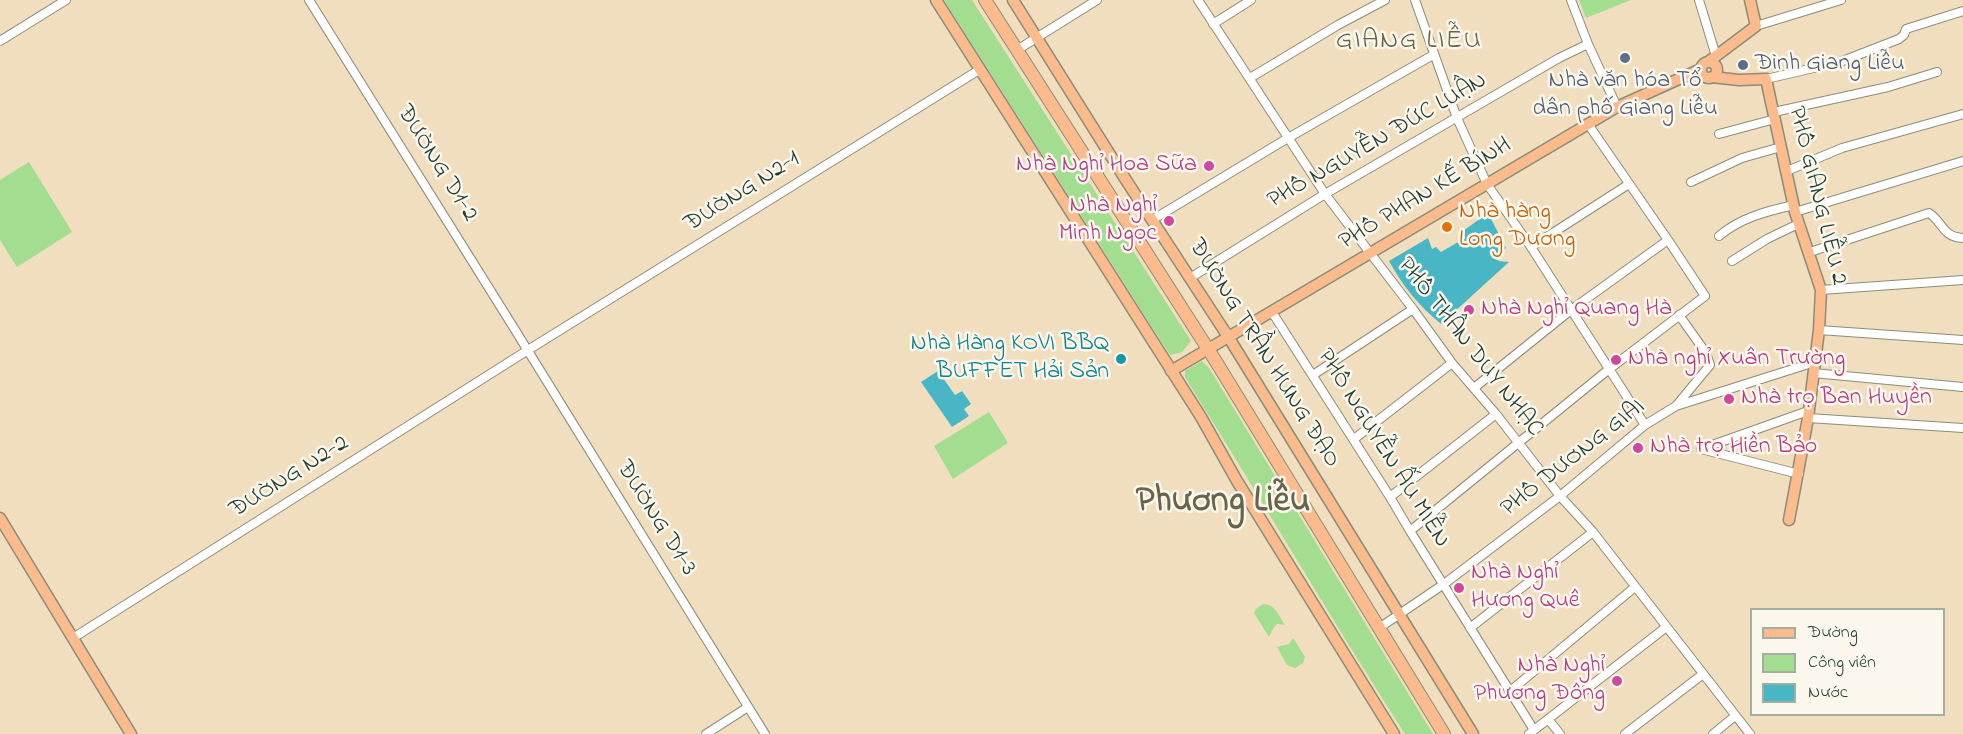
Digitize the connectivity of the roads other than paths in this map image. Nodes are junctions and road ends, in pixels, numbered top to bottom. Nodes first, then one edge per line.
1 (66, 0) edge
2 (309, 0) edge
3 (985, 0) edge
4 (1013, 0) edge
5 (1096, 0) edge
6 (1198, 0) edge
7 (1251, 0) edge
8 (1385, 0) edge
9 (1415, 0) edge
10 (1571, 0) edge
11 (1699, 0) edge
12 (1750, 0) edge
13 (1841, 0) edge
14 (938, 3) edge
15 (1963, 11) edge
16 (1213, 24) junction
17 (1756, 26) junction
18 (1036, 38) junction
19 (0, 41) edge
20 (1588, 44) junction
21 (1017, 50) junction
22 (1433, 55) junction
23 (1708, 62) junction
24 (979, 69) junction
25 (1937, 72) dead end
26 (1250, 78) junction
27 (1766, 79) junction
28 (1617, 107) junction
29 (1963, 114) edge
30 (1774, 115) junction
31 (1457, 118) junction
32 (1588, 124) junction
33 (1719, 134) dead end
34 (1288, 138) junction
35 (1781, 147) junction
36 (1963, 161) edge
37 (1786, 171) junction
38 (1691, 182) dead end
39 (1487, 184) junction
40 (1629, 184) junction
41 (1325, 194) junction
42 (1794, 208) junction
43 (1152, 220) junction
44 (1798, 224) junction
45 (1719, 236) dead end
46 (1963, 238) edge
47 (1668, 240) junction
48 (1531, 247) junction
49 (1810, 252) junction
50 (1370, 253) junction
51 (1732, 261) dead end
52 (1190, 278) junction
53 (1963, 280) edge
54 (1821, 290) junction
55 (1413, 309) junction
56 (1571, 310) junction
57 (1272, 312) junction
58 (1679, 315) junction
59 (1819, 330) junction
60 (1229, 338) junction
61 (1963, 340) edge
62 (1208, 348) junction
63 (528, 350) junction
64 (1452, 363) junction
65 (1814, 367) junction
66 (1608, 370) junction
67 (1171, 371) junction
68 (1313, 375) junction
69 (1963, 387) edge
70 (1474, 388) junction
71 (1676, 406) junction
72 (1496, 414) junction
73 (1808, 414) junction
74 (1646, 425) junction
75 (1963, 428) edge
76 (1354, 440) junction
77 (1518, 442) junction
78 (1799, 474) junction
79 (1560, 496) junction
80 (1390, 497) junction
81 (0, 518) edge
82 (1789, 520) dead end
83 (1410, 531) junction
84 (1593, 532) junction
85 (1444, 584) junction
86 (1635, 587) junction
87 (1401, 615) junction
88 (1379, 628) junction
89 (1470, 628) junction
90 (1665, 628) junction
91 (73, 638) junction
92 (1703, 674) junction
93 (1509, 692) junction
94 (748, 707) junction
95 (1736, 716) junction
96 (1548, 719) junction
97 (1532, 732) edge
98 (130, 734) edge
99 (706, 734) edge
100 (765, 734) edge
101 (1394, 734) edge
102 (1444, 734) edge
103 (1473, 734) edge
104 (1560, 734) edge
105 (1625, 734) edge
106 (1713, 734) edge
107 (1750, 734) edge

1 - 19 street
2 - 63 street, ĐƯỜNG D1-2
3 - 21 highway, ĐƯỜNG TRẦN HƯNG ĐẠO
4 - 18 main road, ĐƯỜNG TRẦN HƯNG ĐẠO
5 - 18 street
6 - 16 street, PHỐ THÂN DUY NHẠC
7 - 16 street
8 - 26 street
9 - 22 street
10 - 20 street
11 - 23 street
12 - 17 main road
13 - 17 street
14 - 24 main road
15 - 27 street
16 - 26 street, PHỐ THÂN DUY NHẠC
17 - 23 main road, PHỐ PHAN KẾ BÍNH
18 - 21 street
18 - 43 main road, ĐƯỜNG TRẦN HƯNG ĐẠO
20 - 28 street
20 - 31 street, PHỐ NGUYỄN ĐỨC LUẬN
21 - 62 highway, ĐƯỜNG TRẦN HƯNG ĐẠO
22 - 31 street
22 - 34 street
23 - 27 main road, PHỐ GIANG LIỄU 2
23 - 28 main road, PHỐ PHAN KẾ BÍNH
24 - 63 street, ĐƯỜNG N2-1
24 - 67 main road
25 - 30 street
26 - 34 street, PHỐ THÂN DUY NHẠC
27 - 30 main road, PHỐ GIANG LIỄU 2
28 - 32 main road, PHỐ PHAN KẾ BÍNH
29 - 37 street
30 - 33 street
30 - 35 main road, PHỐ GIANG LIỄU 2
31 - 39 street
31 - 41 street, PHỐ NGUYỄN ĐỨC LUẬN
32 - 39 main road, PHỐ PHAN KẾ BÍNH
32 - 40 street
34 - 41 street, PHỐ THÂN DUY NHẠC
34 - 43 street
35 - 37 main road, PHỐ GIANG LIỄU 2
35 - 38 street
36 - 42 street
37 - 42 main road, PHỐ GIANG LIỄU 2
39 - 48 street
39 - 50 main road, PHỐ PHAN KẾ BÍNH
40 - 47 street
40 - 48 street
41 - 50 street, PHỐ THÂN DUY NHẠC
41 - 52 street, PHỐ NGUYỄN ĐỨC LUẬN
42 - 44 main road, PHỐ GIANG LIỄU 2
42 - 45 street
43 - 52 main road, ĐƯỜNG TRẦN HƯNG ĐẠO
44 - 49 main road, PHỐ GIANG LIỄU 2
44 - 51 street
46 - 49 street
47 - 56 street
47 - 58 street
48 - 56 street
49 - 54 main road, PHỐ GIANG LIỄU 2
50 - 55 street, PHỐ THÂN DUY NHẠC
50 - 57 main road, PHỐ PHAN KẾ BÍNH
52 - 60 main road, ĐƯỜNG TRẦN HƯNG ĐẠO
53 - 54 street
54 - 59 main road, PHỐ GIANG LIỄU 2
55 - 64 street, PHỐ THÂN DUY NHẠC
55 - 68 street
56 - 66 street
56 - 70 street
57 - 60 main road, PHỐ PHAN KẾ BÍNH
57 - 68 street, PHỐ NGUYỄN ẤU MIỄN
58 - 66 street
58 - 71 street
59 - 61 street
59 - 65 main road, PHỐ GIANG LIỄU 2
60 - 62 main road, PHỐ PHAN KẾ BÍNH
60 - 87 main road, ĐƯỜNG TRẦN HƯNG ĐẠO
62 - 67 main road, PHỐ PHAN KẾ BÍNH
62 - 88 highway, ĐƯỜNG TRẦN HƯNG ĐẠO
63 - 91 street, ĐƯỜNG N2-2
63 - 94 street, ĐƯỜNG D1-3
64 - 70 street, PHỐ THÂN DUY NHẠC
64 - 76 street
65 - 69 street
65 - 71 street, PHỐ DƯƠNG GIAI
65 - 73 main road, PHỐ GIANG LIỄU 2
66 - 74 street
66 - 77 street
67 - 101 main road
68 - 76 street, PHỐ NGUYỄN ẤU MIỄN
70 - 72 street, PHỐ THÂN DUY NHẠC
71 - 74 street, PHỐ DƯƠNG GIAI
72 - 77 street, PHỐ THÂN DUY NHẠC
72 - 80 street
73 - 75 street
73 - 78 main road, PHỐ GIANG LIỄU 2
73 - 78 street
74 - 79 street, PHỐ DƯƠNG GIAI
76 - 80 street, PHỐ NGUYỄN ẤU MIỄN
77 - 79 street, PHỐ THÂN DUY NHẠC
77 - 83 street
78 - 82 main road, PHỐ GIANG LIỄU 2
79 - 84 street, PHỐ THÂN DUY NHẠC
79 - 85 street, PHỐ DƯƠNG GIAI
80 - 83 street, PHỐ NGUYỄN ẤU MIỄN
81 - 91 main road
83 - 85 street, PHỐ NGUYỄN ẤU MIỄN
84 - 86 street, PHỐ THÂN DUY NHẠC
84 - 89 street
85 - 87 street, PHỐ DƯƠNG GIAI
85 - 89 street, PHỐ NGUYỄN ẤU MIỄN
86 - 90 street, PHỐ THÂN DUY NHẠC
86 - 93 street
87 - 88 street, PHỐ DƯƠNG GIAI
87 - 103 main road, ĐƯỜNG TRẦN HƯNG ĐẠO
88 - 102 highway, ĐƯỜNG TRẦN HƯNG ĐẠO
89 - 93 street, PHỐ NGUYỄN ẤU MIỄN
90 - 92 street, PHỐ THÂN DUY NHẠC
90 - 96 street
91 - 98 main road
92 - 95 street, PHỐ THÂN DUY NHẠC
92 - 105 street
93 - 97 street, PHỐ NGUYỄN ẤU MIỄN
94 - 99 street
94 - 100 street, ĐƯỜNG D1-3
95 - 106 street
95 - 107 street, PHỐ THÂN DUY NHẠC
96 - 97 street
96 - 104 street

